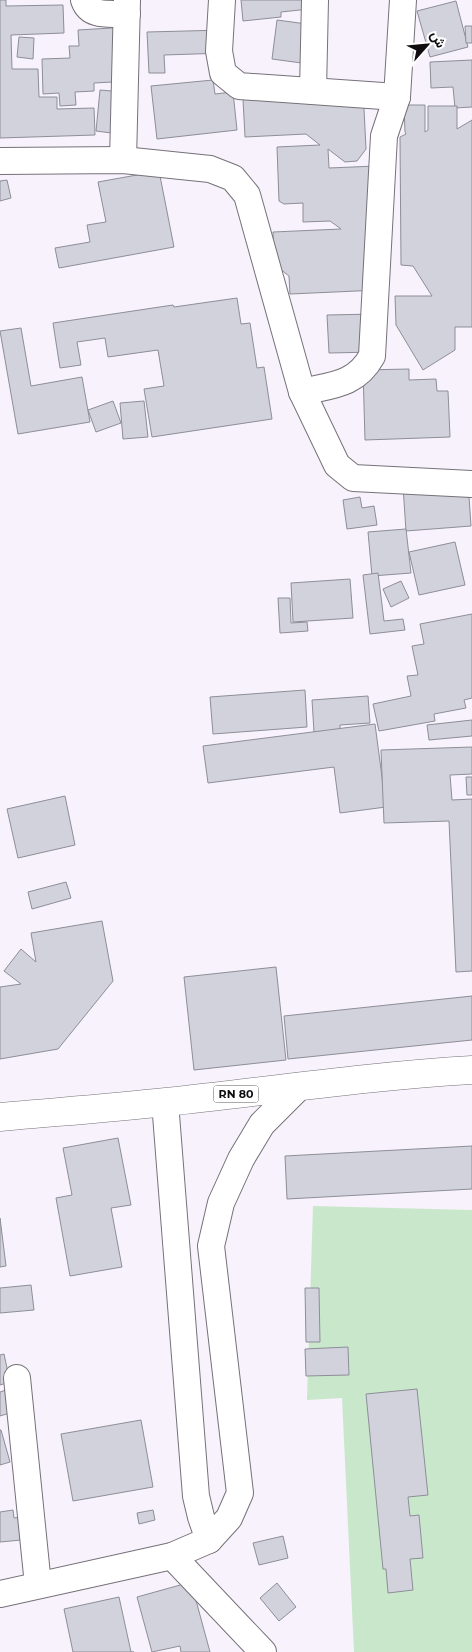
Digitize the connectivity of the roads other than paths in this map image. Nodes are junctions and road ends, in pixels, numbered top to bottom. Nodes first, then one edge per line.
1 (84, 0) edge
2 (222, 0) edge
3 (315, 0) edge
4 (403, 0) edge
5 (127, 7) edge
6 (314, 91) junction
7 (397, 97) junction
8 (123, 160) junction
9 (0, 162) edge
10 (302, 392) junction
11 (472, 484) edge
12 (472, 1070) edge
13 (300, 1086) junction
14 (165, 1102) junction
15 (0, 1117) edge
16 (17, 1378) dead end
17 (209, 1540) junction
18 (172, 1556) junction
19 (38, 1585) junction
20 (0, 1594) edge
21 (263, 1652) edge

1 - 5 street
2 - 6 street
3 - 6 street
4 - 7 street
5 - 8 street
6 - 7 street
7 - 10 street
8 - 9 street
8 - 10 street
10 - 11 street
12 - 13 main road, RN 80
13 - 14 main road, RN 80
13 - 17 street
14 - 15 main road, RN 80
14 - 17 street
16 - 19 street
17 - 18 street
18 - 19 street
18 - 21 street
19 - 20 street

